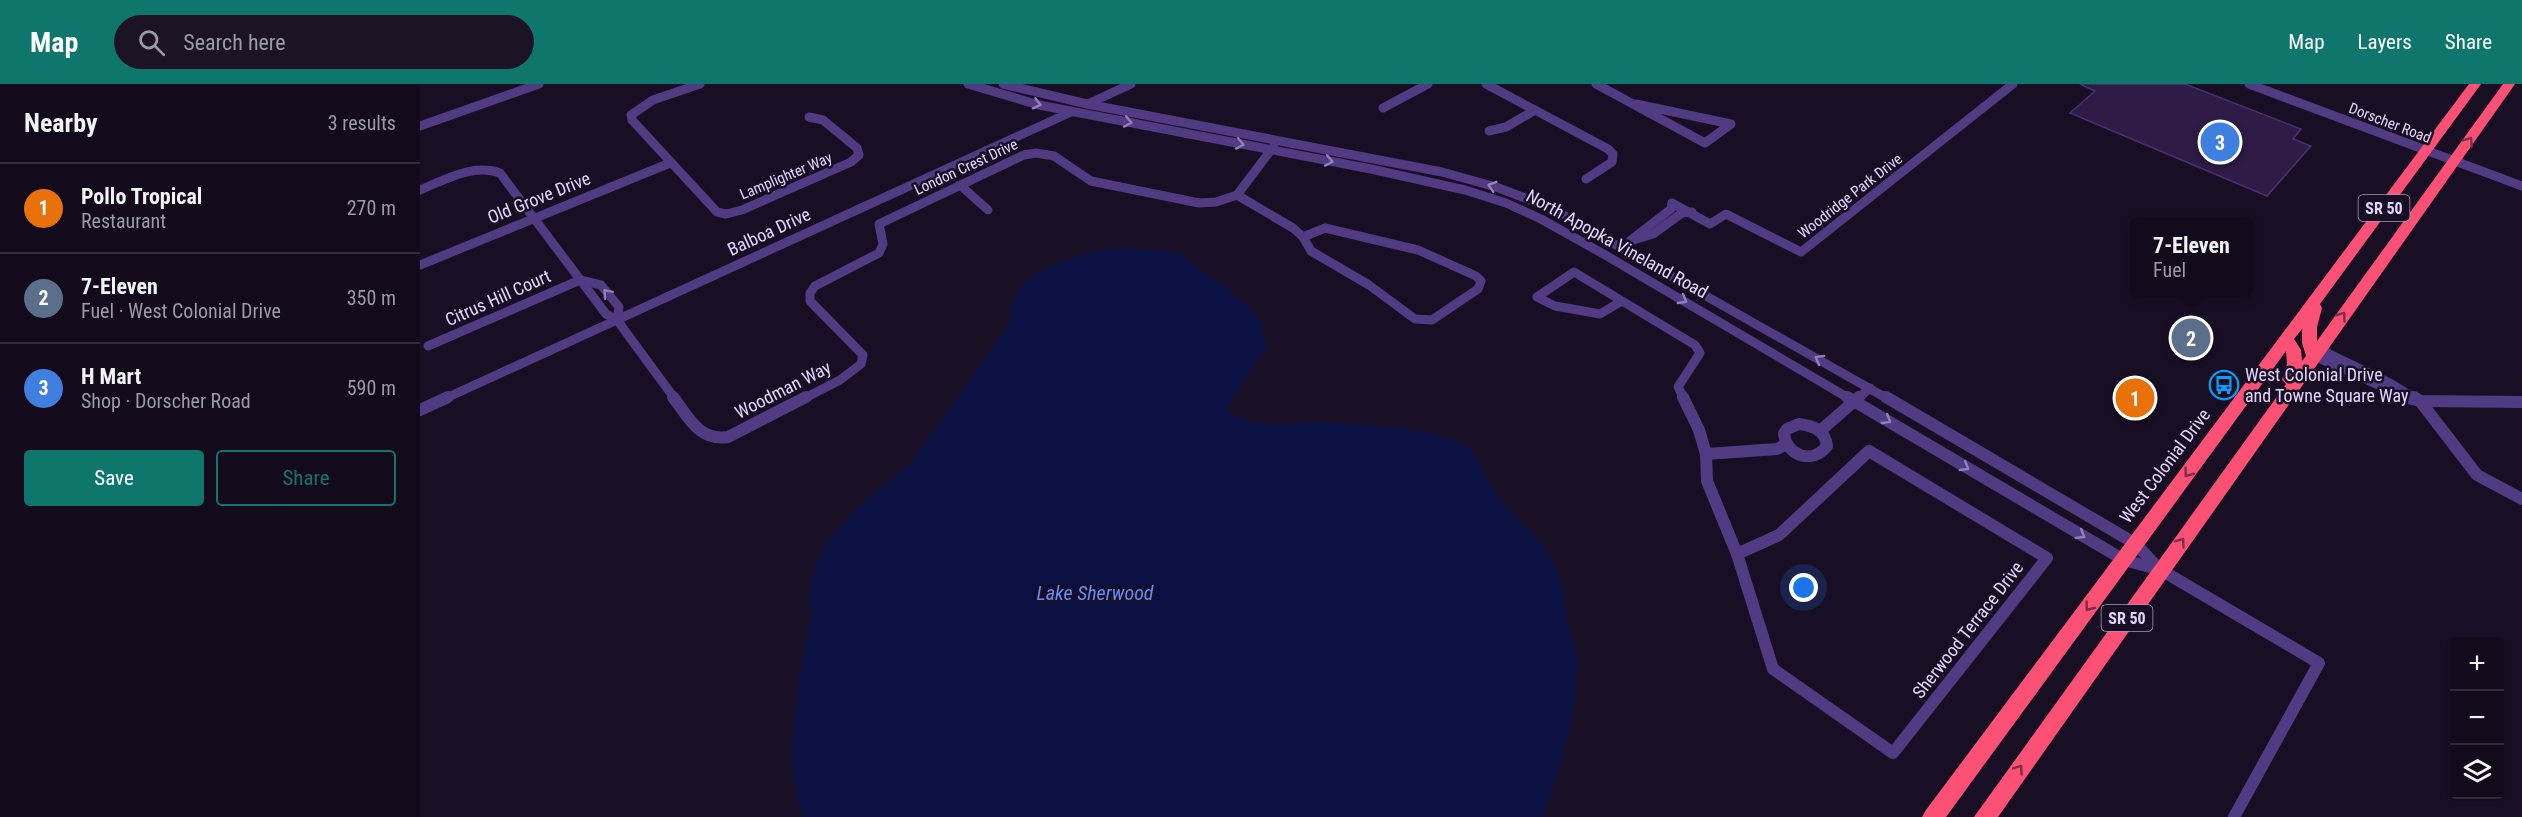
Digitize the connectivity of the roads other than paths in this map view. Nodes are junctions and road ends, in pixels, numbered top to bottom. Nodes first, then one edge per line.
1 (539, 84) edge
2 (700, 84) edge
3 (968, 84) edge
4 (1003, 84) edge
5 (1131, 84) edge
6 (1428, 84) edge
7 (1486, 84) edge
8 (1596, 84) edge
9 (2013, 84) edge
10 (2249, 84) edge
11 (2475, 84) edge
12 (2509, 84) edge
13 (1087, 104) junction
14 (1636, 104) junction
15 (1383, 108) dead end
16 (1535, 110) junction
17 (1071, 112) junction
18 (809, 117) dead end
19 (420, 126) edge
20 (1489, 131) dead end
21 (1277, 140) junction
22 (1272, 150) junction
23 (2426, 151) junction
24 (2454, 161) junction
25 (670, 163) junction
26 (1586, 179) dead end
27 (960, 185) junction
28 (2522, 186) edge
29 (420, 190) edge
30 (1237, 195) junction
31 (988, 210) dead end
32 (1690, 212) junction
33 (535, 218) junction
34 (1303, 237) junction
35 (1631, 240) junction
36 (1620, 247) junction
37 (1607, 256) junction
38 (867, 261) joint
39 (420, 265) edge
40 (580, 280) junction
41 (2318, 298) junction
42 (1622, 300) junction
43 (617, 320) junction
44 (2287, 340) junction
45 (428, 346) dead end
46 (2316, 352) junction
47 (1870, 388) junction
48 (2284, 398) junction
49 (2420, 401) junction
50 (1855, 402) junction
51 (2522, 402) edge
52 (420, 410) edge
53 (1820, 431) junction
54 (1785, 445) junction
55 (1737, 453) junction
56 (1706, 454) junction
57 (1797, 454) junction
58 (2522, 499) edge
59 (2136, 544) junction
60 (1737, 554) junction
61 (2124, 560) junction
62 (2160, 570) junction
63 (1933, 817) edge
64 (1985, 817) edge
65 (2234, 817) edge

1 - 19 street
2 - 25 street, Lamplighter Way
3 -> 17 street, North Apopka Vineland Road
4 - 13 street, North Apopka Vineland Road
5 - 13 street, Balboa Drive
6 - 15 street
7 - 16 street
8 - 14 street
9 - 32 street, Woodridge Park Drive
10 - 23 street, Dorscher Road
11 - 23 highway, West Colonial Drive / SR 50
24 -> 12 highway, SR 50
13 - 17 street, Balboa Drive
13 - 21 street, North Apopka Vineland Road
14 - 14 street
16 - 20 street
16 - 26 street
17 -> 22 street, North Apopka Vineland Road
17 - 43 street, Balboa Drive
18 - 25 street, Lamplighter Way
21 - 22 street
36 -> 21 street, North Apopka Vineland Road
22 - 30 street
22 -> 37 street, North Apopka Vineland Road
23 - 24 street, Dorscher Road
23 - 41 highway, West Colonial Drive / SR 50
24 - 28 street, Dorscher Road
46 -> 24 highway, SR 50
25 - 33 street, Old Grove Drive
27 - 30 street, London Crest Drive
27 - 31 street
27 - 38 street, London Crest Drive
29 - 33 street, Woodman Way
30 - 34 street
32 - 35 street, Woodridge Park Drive
32 - 35 street, Woodridge Park Drive
33 - 39 street, Old Grove Drive
33 - 40 street, Woodman Way
34 - 34 street
35 - 36 street, Woodridge Park Drive
36 - 37 street, Woodridge Park Drive
47 -> 36 street, North Apopka Vineland Road
37 -> 50 street, North Apopka Vineland Road
38 - 43 street, Woodman Way
40 - 43 street, Woodman Way
43 -> 40 street, Woodman Way
40 - 45 street, Citrus Hill Court
41 - 44 highway, West Colonial Drive / SR 50
41 - 46 highway
42 - 42 street, Sherwood Terrace Drive
42 - 56 street, Sherwood Terrace Drive
43 - 52 street, Balboa Drive
44 - 48 highway
44 -> 59 highway, West Colonial Drive / SR 50
46 - 48 highway, SR 50
46 - 49 street
47 - 50 street
47 - 59 street, North Apopka Vineland Road
62 -> 48 highway, SR 50
49 - 51 street
49 - 58 street
50 - 53 street
50 -> 61 street, North Apopka Vineland Road
53 - 54 street
53 - 57 street
54 - 55 street
54 - 57 street
55 - 56 street
55 - 57 street
56 - 60 street, Sherwood Terrace Drive
59 - 61 highway, West Colonial Drive / SR 50
59 - 62 street, North Apopka Vineland Road
60 - 60 street, Sherwood Terrace Drive
61 - 62 street, North Apopka Vineland Road
61 -> 63 highway, West Colonial Drive / SR 50
64 -> 62 highway, SR 50
62 - 65 street

